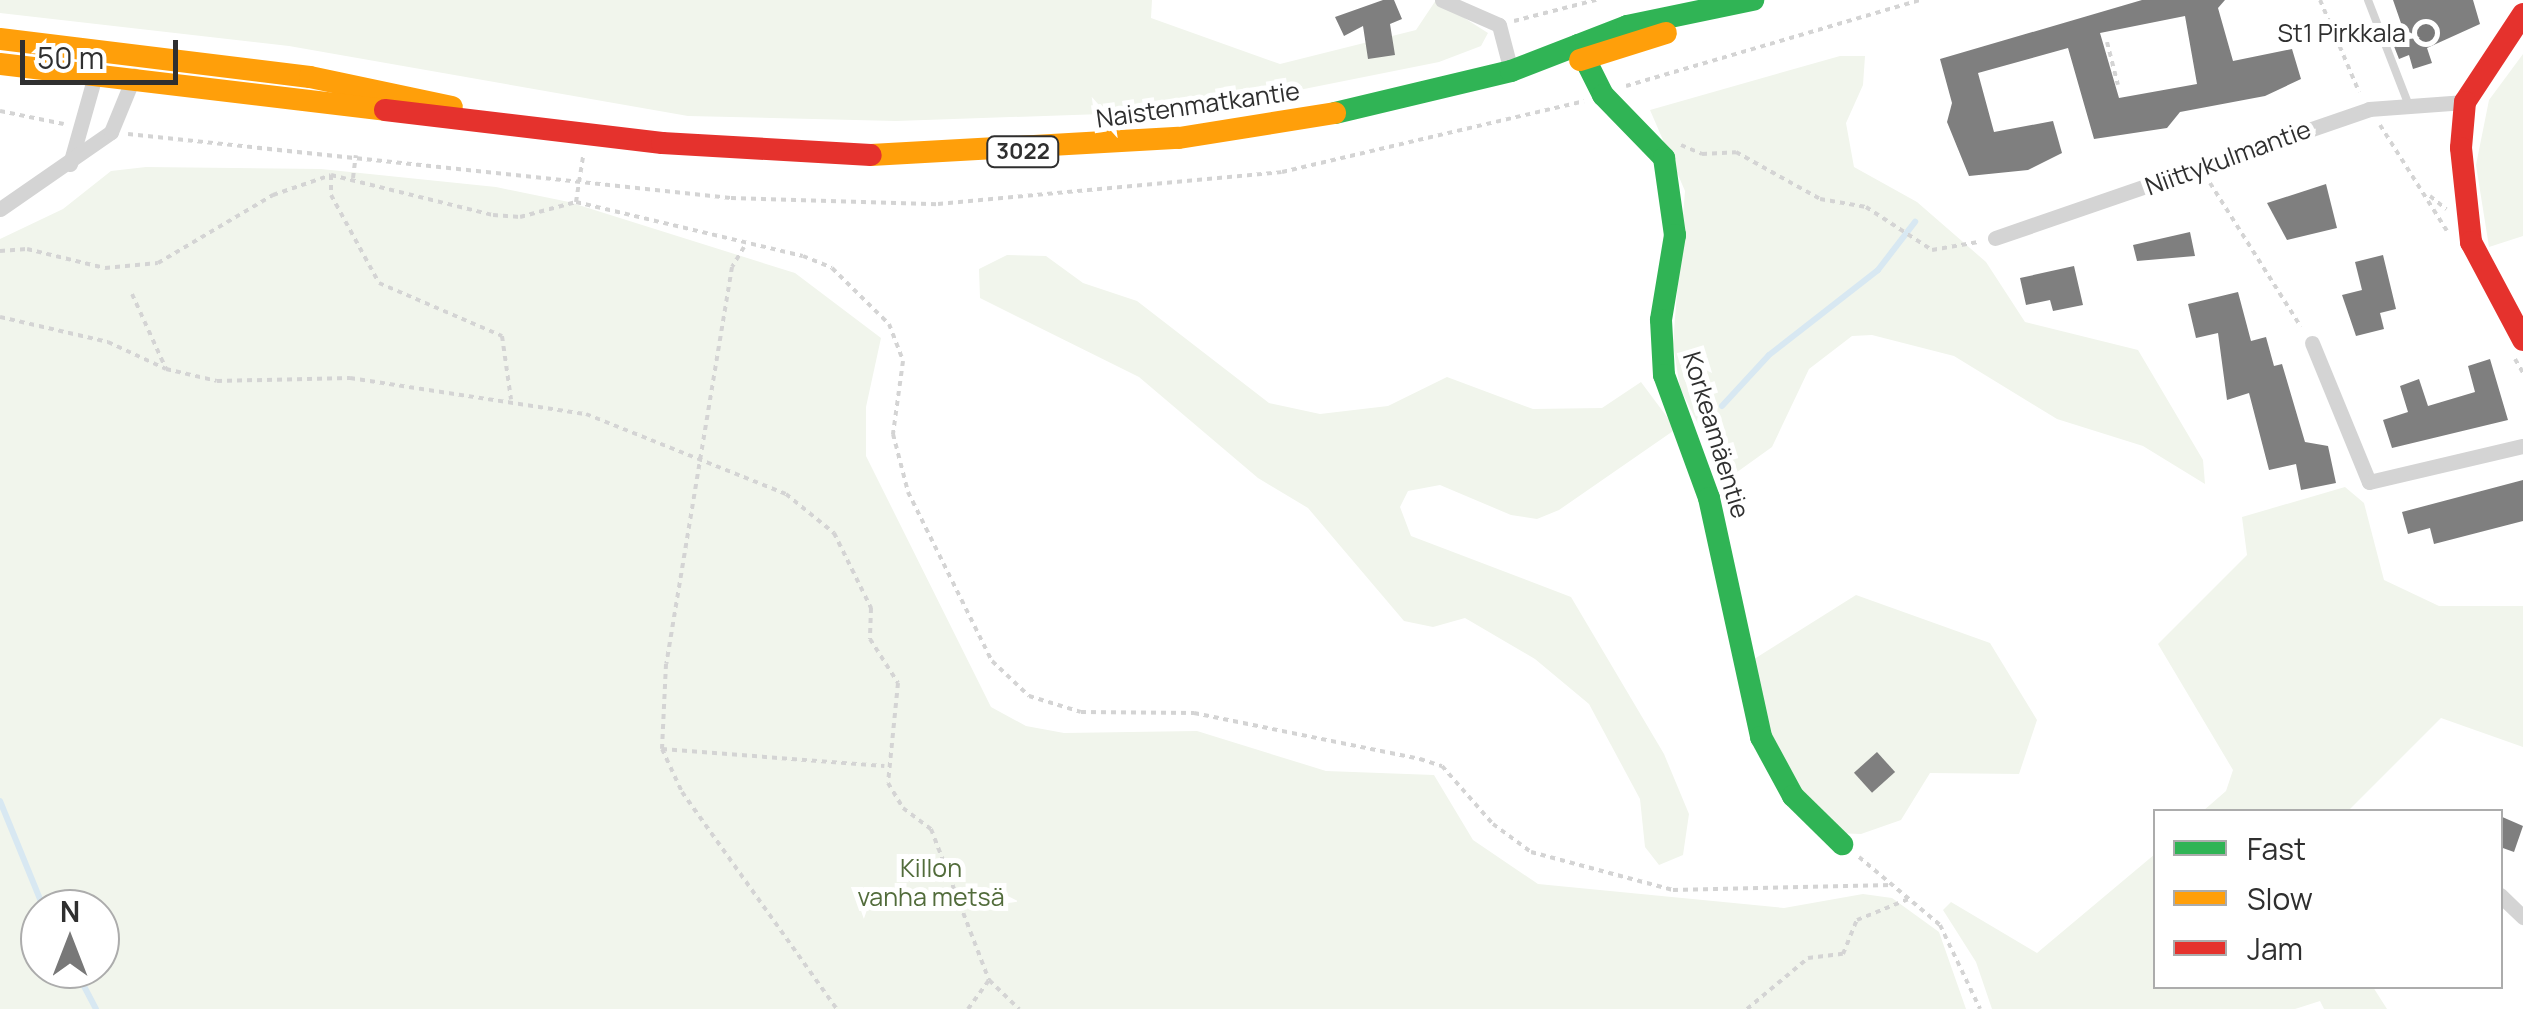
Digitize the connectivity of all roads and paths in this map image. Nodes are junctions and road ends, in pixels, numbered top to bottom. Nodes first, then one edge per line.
1 (1442, 0) edge
2 (1594, 0) edge
3 (1755, 0) edge
4 (2368, 0) edge
5 (2523, 14) edge
6 (1499, 25) junction
7 (0, 40) edge
8 (2106, 42) dead end
9 (99, 48) junction
10 (136, 52) junction
11 (1580, 52) junction
12 (0, 64) edge
13 (1511, 71) junction
14 (95, 76) junction
15 (133, 79) junction
16 (2118, 85) dead end
17 (2465, 102) junction
18 (2408, 103) junction
19 (530, 126) junction
20 (1645, 130) junction
21 (356, 155) dead end
22 (70, 164) junction
23 (2202, 170) junction
24 (331, 175) junction
25 (353, 178) junction
26 (578, 180) dead end
27 (576, 202) junction
28 (0, 210) edge
29 (1995, 238) joint
30 (744, 247) junction
31 (0, 252) edge
32 (132, 294) dead end
33 (0, 317) edge
34 (2523, 340) edge
35 (2312, 343) joint
36 (166, 369) junction
37 (511, 399) junction
38 (2523, 446) edge
39 (703, 467) junction
40 (662, 749) junction
41 (884, 766) junction
42 (1842, 844) joint
43 (1892, 884) junction
44 (1910, 898) junction
45 (2503, 898) edge
46 (2523, 917) edge
47 (988, 980) junction
48 (837, 1009) edge
49 (968, 1009) edge
50 (1019, 1009) edge
51 (1748, 1009) edge
52 (1980, 1009) edge

1 - 6 street
2 - 6 path
3 - 11 main road, Naistenmatkantie / 3022
4 - 18 lane
5 - 17 main road
6 - 13 street
7 - 9 main road, Naistenmatkantie / 3022
8 - 16 path
9 - 10 main road, Naistenmatkantie / 3022
9 - 14 street
10 - 15 street
10 - 19 main road, Naistenmatkantie / 3022
11 - 13 main road, Naistenmatkantie / 3022
11 - 20 main road, Korkeamäentie
12 - 14 main road, Naistenmatkantie / 3022
13 - 19 main road, Naistenmatkantie / 3022
14 - 15 main road, Naistenmatkantie / 3022
14 - 22 street
15 - 19 main road, Naistenmatkantie / 3022
15 - 22 street
17 - 18 street, Niittykulmantie
17 - 34 main road
18 - 23 street, Niittykulmantie
20 - 29 path
20 - 42 main road, Korkeamäentie
21 - 25 path
22 - 28 street
23 - 29 street, Niittykulmantie
23 - 35 path
24 - 25 path
24 - 31 path
24 - 37 path
25 - 27 path
26 - 27 path
27 - 30 path
30 - 39 path
30 - 43 path
32 - 36 path
33 - 36 path
35 - 38 street
36 - 37 path
37 - 39 path
39 - 40 path
39 - 41 path
40 - 41 path
40 - 48 path
41 - 47 path
42 - 43 path
43 - 44 path
44 - 51 path
44 - 52 path
45 - 46 street
47 - 49 path
47 - 50 path

